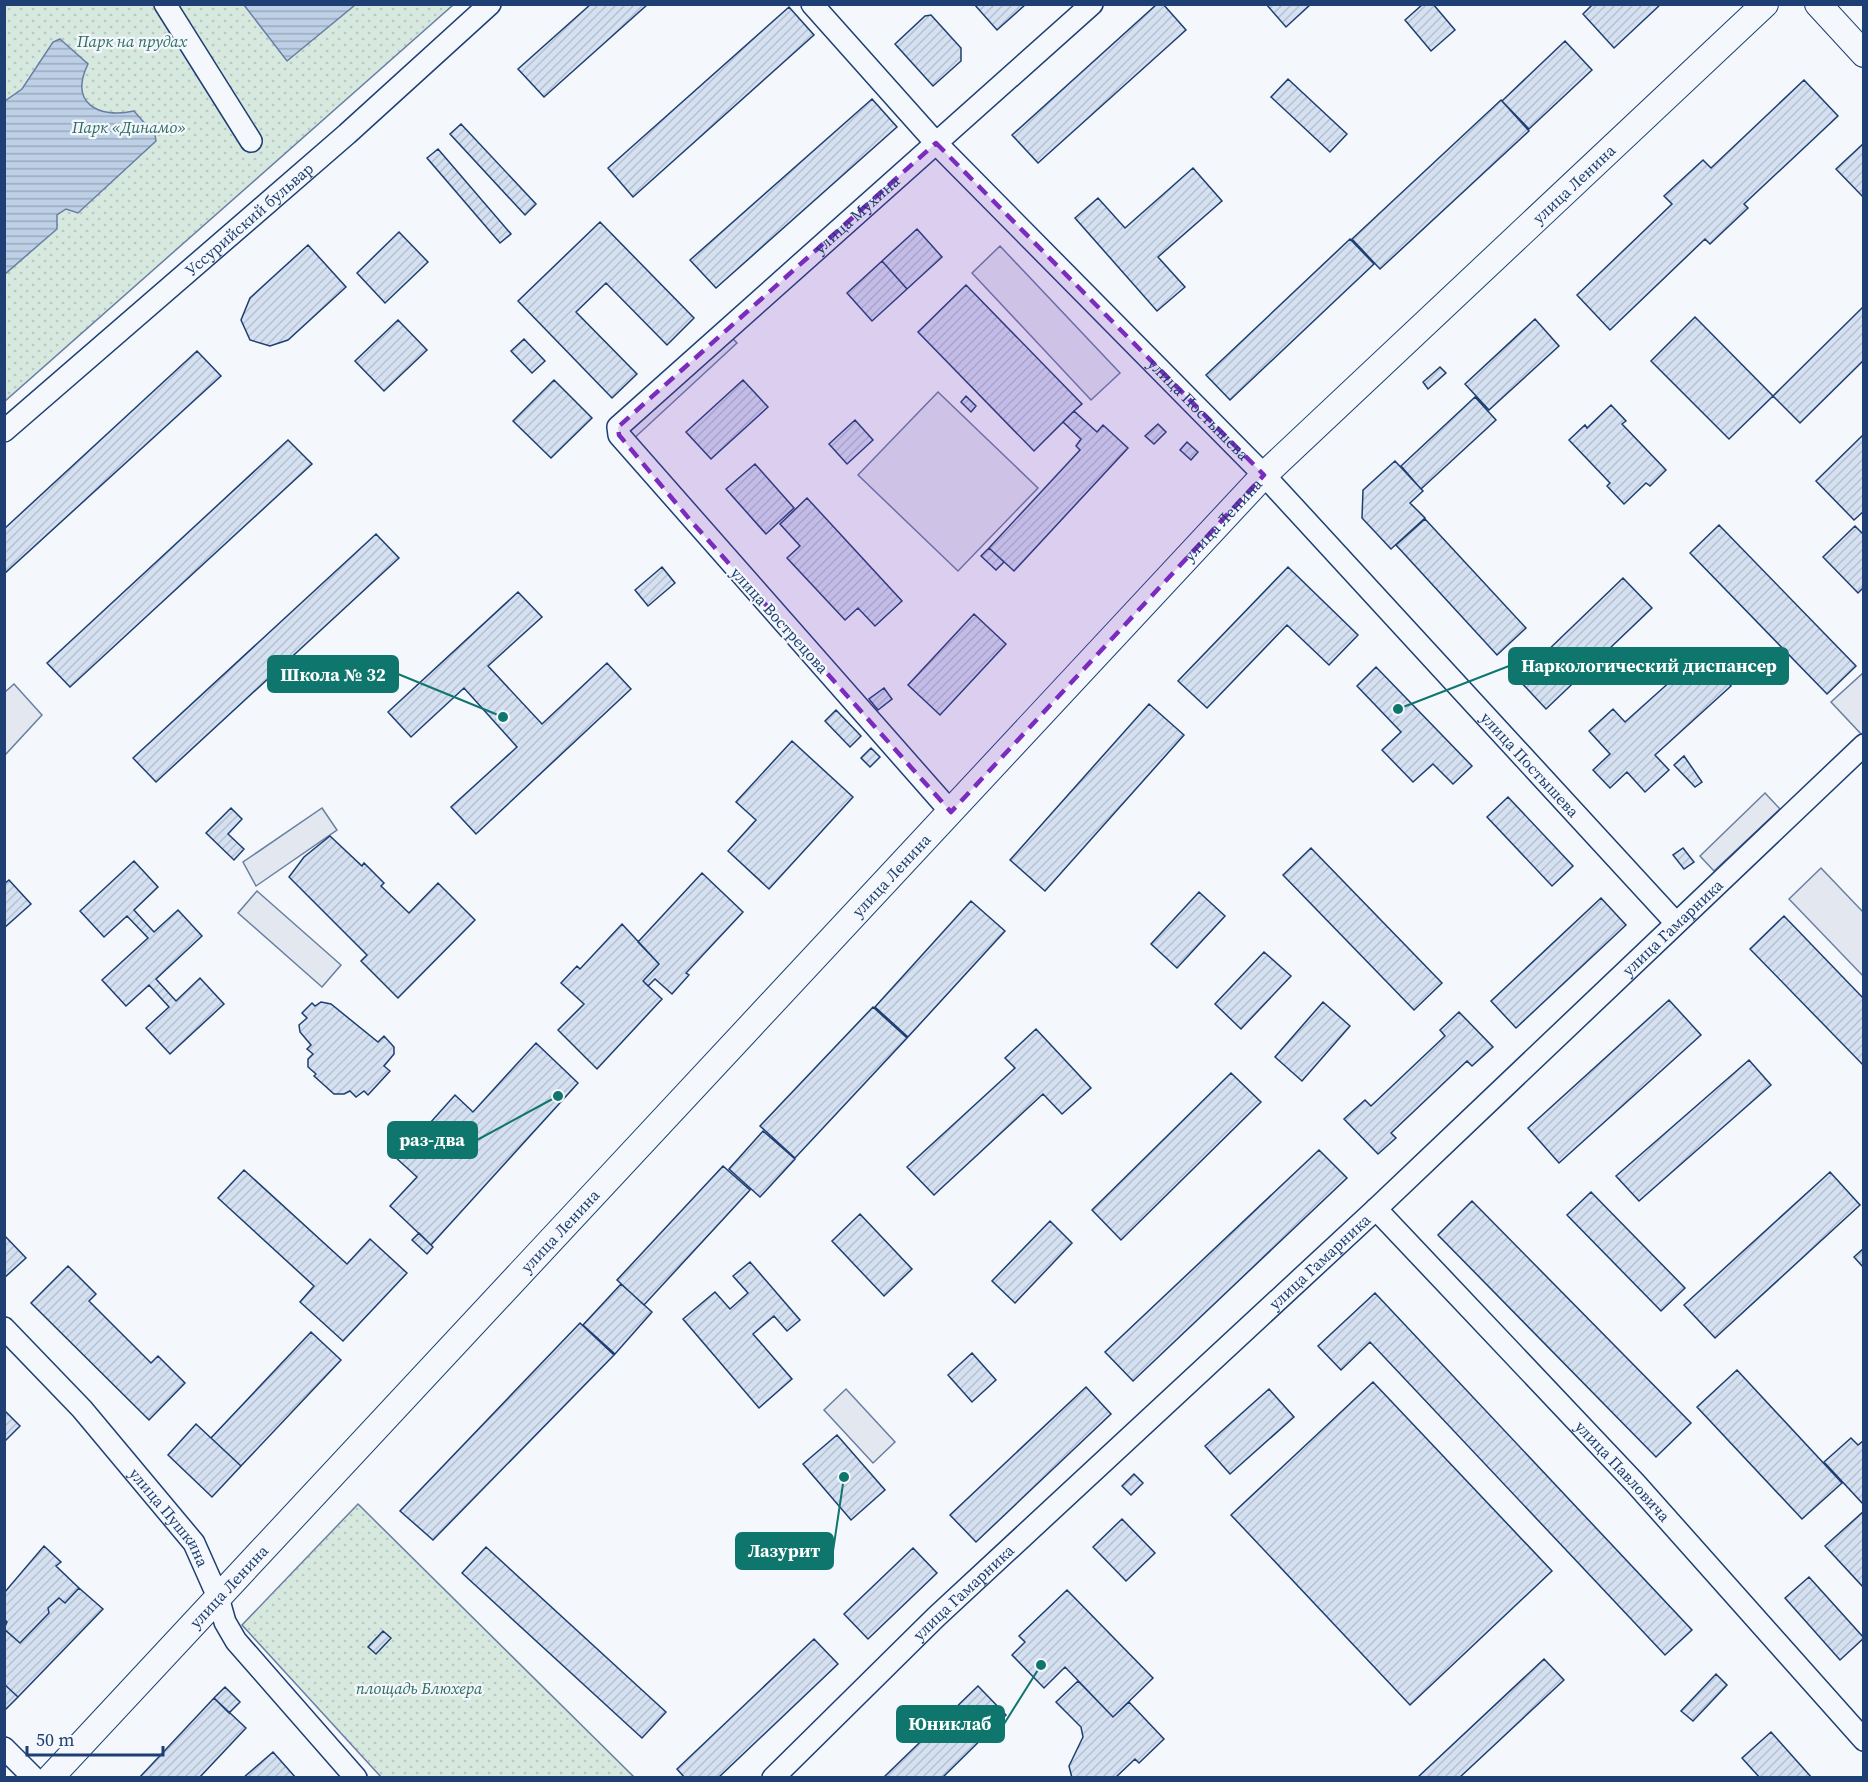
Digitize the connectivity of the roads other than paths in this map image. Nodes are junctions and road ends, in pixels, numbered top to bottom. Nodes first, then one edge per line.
1 (165, 4) edge
2 (490, 4) edge
3 (812, 4) edge
4 (1092, 4) edge
5 (1765, 4) edge
6 (1818, 4) edge
7 (1863, 54) edge
8 (251, 141) dead end
9 (936, 143) junction
10 (621, 424) joint
11 (4, 431) edge
12 (1264, 475) junction
13 (1863, 745) edge
14 (951, 812) junction
15 (1676, 923) junction
16 (1376, 1209) junction
17 (4, 1328) edge
18 (218, 1597) junction
19 (1863, 1740) edge
20 (4, 1748) edge
21 (34, 1778) edge
22 (50, 1778) edge
23 (356, 1778) edge
24 (773, 1778) edge

1 - 8 street
2 - 11 street, Уссурийский бульвар
3 - 9 street, улица Постышева
4 - 9 street, улица Мухина
5 - 12 main road, улица Ленина
6 - 7 main road
9 - 10 street, улица Мухина
9 - 12 street, улица Постышева
10 - 14 street, улица Вострецова
12 - 14 main road, улица Ленина
12 - 15 street, улица Постышева
13 - 15 street, улица Гамарника
14 - 18 main road, улица Ленина
15 - 16 street, улица Гамарника
16 - 19 street, улица Павловича
16 - 24 street, улица Гамарника
17 - 18 street, улица Пушкина
18 - 22 main road, улица Ленина
18 - 23 street, улица Пушкина
20 - 21 street

